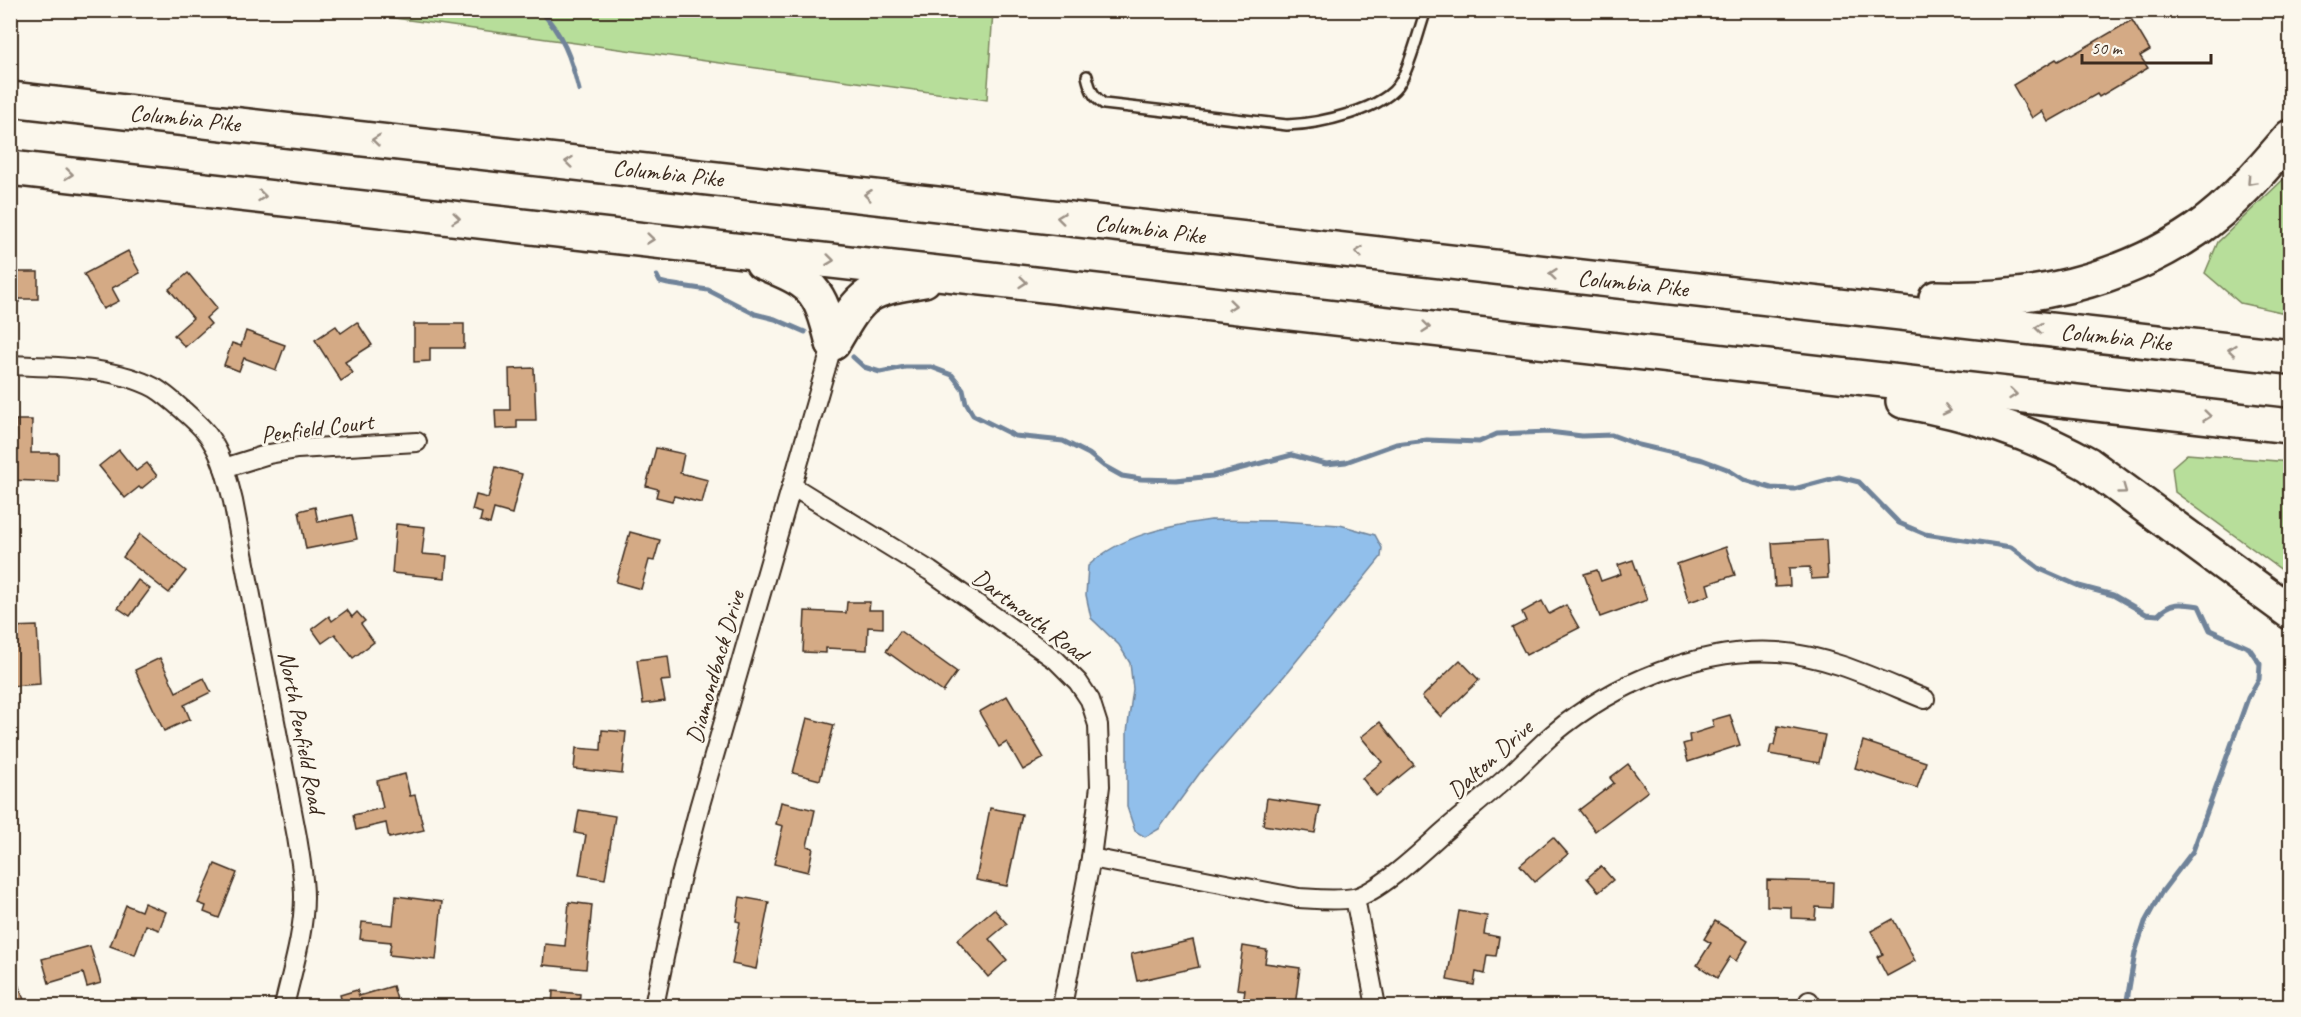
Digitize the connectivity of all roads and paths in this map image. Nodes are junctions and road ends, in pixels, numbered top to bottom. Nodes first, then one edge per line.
1 (1426, 10) edge
2 (1087, 76) dead end
3 (10, 89) edge
4 (10, 99) edge
5 (81, 106) junction
6 (2290, 137) edge
7 (10, 168) edge
8 (730, 248) junction
9 (952, 274) junction
10 (1676, 287) junction
11 (833, 343) junction
12 (1579, 345) junction
13 (2290, 357) edge
14 (10, 365) edge
15 (2290, 426) edge
16 (417, 442) dead end
17 (224, 468) junction
18 (792, 486) junction
19 (2290, 612) edge
20 (1925, 699) dead end
21 (1091, 858) junction
22 (1355, 897) junction
23 (284, 1006) edge
24 (654, 1006) edge
25 (1062, 1006) edge
26 (1376, 1006) edge

1 - 2 lane
3 - 5 highway
4 - 5 highway, Columbia Pike
10 -> 5 highway, Columbia Pike
6 -> 10 highway
7 -> 8 highway
8 -> 9 highway
8 - 11 highway
9 - 11 highway
9 -> 12 highway
13 -> 10 highway, Columbia Pike
11 - 18 street, Diamondback Drive
12 -> 15 highway
12 -> 19 highway
14 - 17 street, North Penfield Road
16 - 17 street, Penfield Court
17 - 23 street, North Penfield Road
18 - 21 street, Dartmouth Road
18 - 24 street, Diamondback Drive
20 - 22 street, Dalton Drive
21 - 22 street, Dalton Drive
21 - 25 street, Dartmouth Road
22 - 26 street

